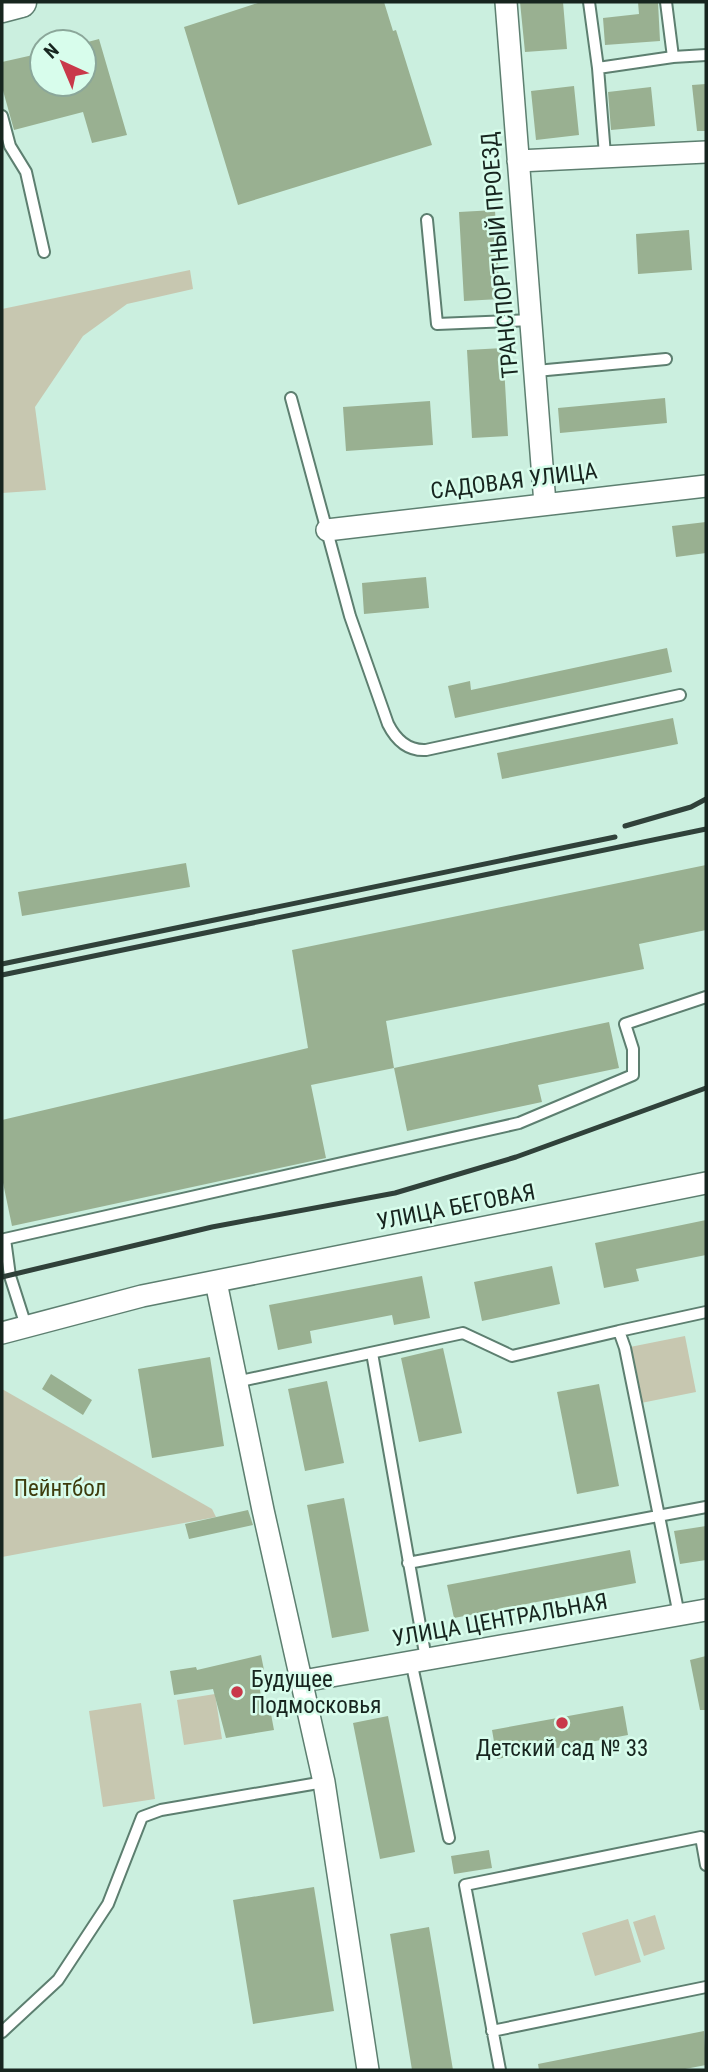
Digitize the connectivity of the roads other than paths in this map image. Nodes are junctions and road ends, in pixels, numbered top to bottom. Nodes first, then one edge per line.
1 (21, 2) edge
2 (506, 2) edge
3 (589, 2) edge
4 (666, 2) edge
5 (2, 7) edge
6 (706, 55) edge
7 (673, 57) junction
8 (598, 68) junction
9 (2, 116) edge
10 (706, 152) edge
11 (605, 155) junction
12 (518, 160) junction
13 (427, 220) dead end
14 (44, 252) dead end
15 (532, 320) junction
16 (666, 359) dead end
17 (536, 371) junction
18 (291, 398) dead end
19 (706, 486) edge
20 (545, 504) junction
21 (327, 530) junction
22 (680, 695) dead end
23 (706, 997) edge
24 (706, 1183) edge
25 (216, 1282) junction
26 (706, 1312) edge
27 (26, 1326) junction
28 (619, 1331) junction
29 (2, 1334) edge
30 (372, 1353) junction
31 (236, 1382) junction
32 (706, 1507) edge
33 (659, 1516) junction
34 (408, 1563) junction
35 (706, 1610) edge
36 (679, 1615) junction
37 (419, 1660) junction
38 (303, 1681) junction
39 (324, 1782) junction
40 (449, 1838) dead end
41 (706, 1865) edge
42 (706, 1987) edge
43 (492, 2031) junction
44 (2, 2032) edge
45 (368, 2070) edge
46 (500, 2070) edge

1 - 5 main road
2 - 12 street, ТРАНСПОРТНЫЙ ПРОЕЗД
3 - 8 lane
4 - 7 lane
6 - 7 lane
7 - 8 lane
8 - 11 lane
9 - 14 lane
10 - 11 street
11 - 12 street
12 - 15 street, ТРАНСПОРТНЫЙ ПРОЕЗД
13 - 15 lane
15 - 17 street, ТРАНСПОРТНЫЙ ПРОЕЗД
16 - 17 lane
17 - 20 street, ТРАНСПОРТНЫЙ ПРОЕЗД
18 - 21 lane
19 - 20 street, САДОВАЯ УЛИЦА
20 - 21 street, САДОВАЯ УЛИЦА
21 - 22 lane
23 - 27 lane
24 - 25 street, УЛИЦА БЕГОВАЯ
25 - 27 street, УЛИЦА БЕГОВАЯ
25 - 31 street
26 - 28 lane
27 - 29 street, УЛИЦА БЕГОВАЯ
28 - 30 lane
28 - 33 lane
30 - 31 lane
30 - 34 lane
31 - 38 street
32 - 33 lane
33 - 34 lane
33 - 36 lane
34 - 37 lane
35 - 36 street, УЛИЦА ЦЕНТРАЛЬНАЯ
36 - 37 street, УЛИЦА ЦЕНТРАЛЬНАЯ
37 - 38 street, УЛИЦА ЦЕНТРАЛЬНАЯ
37 - 40 lane
38 - 39 street
39 - 44 lane
39 - 45 street
41 - 43 lane
42 - 43 lane
43 - 46 lane

